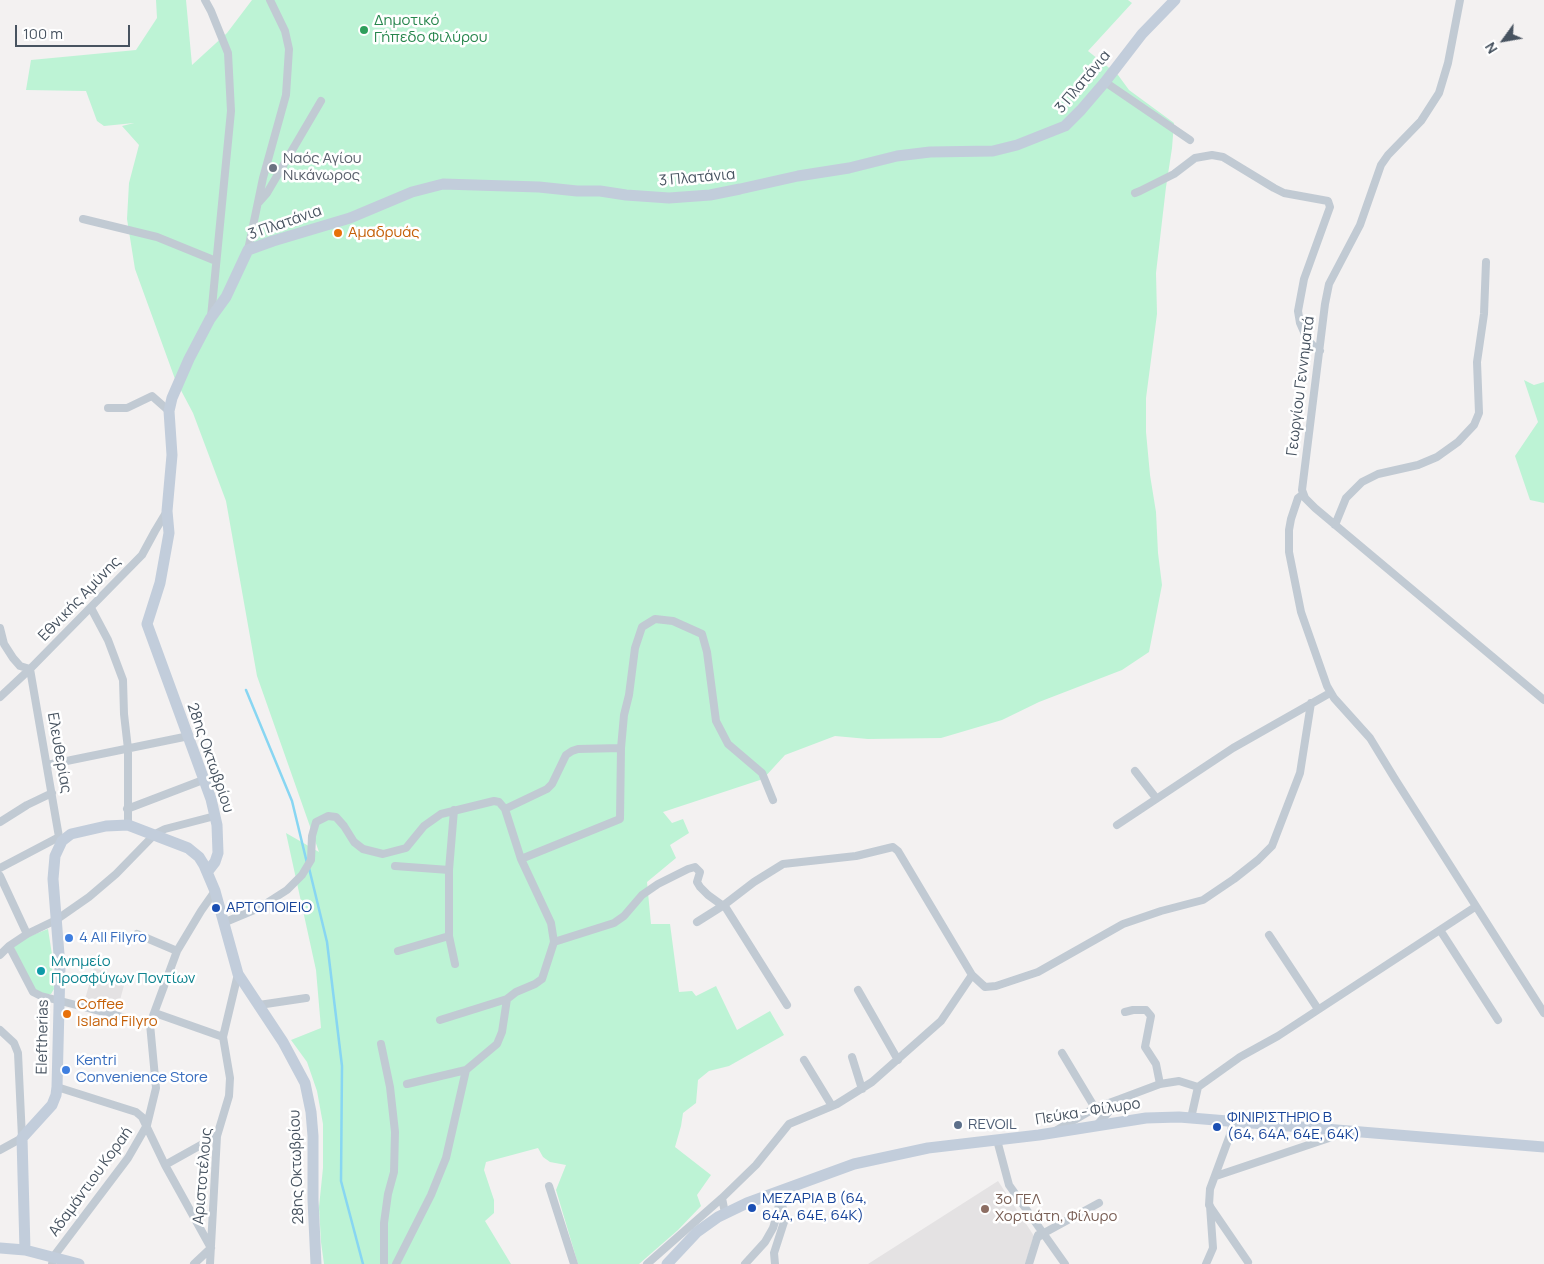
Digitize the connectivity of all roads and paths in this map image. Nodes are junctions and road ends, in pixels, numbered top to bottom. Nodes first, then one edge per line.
1 (205, 0) edge
2 (270, 0) edge
3 (1175, 0) edge
4 (1460, 0) edge
5 (1105, 82) junction
6 (321, 101) dead end
7 (1190, 140) dead end
8 (1134, 192) dead end
9 (259, 202) junction
10 (83, 219) dead end
11 (248, 250) junction
12 (216, 261) junction
13 (1486, 262) dead end
14 (210, 319) junction
15 (1320, 351) junction
16 (108, 408) dead end
17 (169, 411) junction
18 (1303, 494) junction
19 (167, 511) junction
20 (1335, 525) junction
21 (91, 608) junction
22 (0, 628) edge
23 (30, 669) junction
24 (1330, 693) junction
25 (0, 697) edge
26 (1544, 700) edge
27 (1311, 703) junction
28 (189, 736) junction
29 (621, 748) junction
30 (128, 750) junction
31 (47, 765) junction
32 (1135, 771) dead end
33 (203, 780) junction
34 (52, 794) junction
35 (1156, 798) junction
36 (773, 800) dead end
37 (127, 809) junction
38 (505, 809) junction
39 (454, 810) junction
40 (215, 816) junction
41 (0, 822) edge
42 (128, 825) junction
43 (1117, 825) dead end
44 (155, 834) junction
45 (61, 839) junction
46 (521, 859) junction
47 (396, 866) dead end
48 (0, 868) edge
49 (449, 870) junction
50 (208, 871) junction
51 (0, 876) edge
52 (215, 891) junction
53 (724, 905) junction
54 (1475, 907) junction
55 (56, 920) junction
56 (697, 922) dead end
57 (223, 923) junction
58 (1440, 930) junction
59 (27, 934) junction
60 (137, 934) dead end
61 (1269, 935) dead end
62 (449, 936) junction
63 (554, 942) junction
64 (9, 946) junction
65 (178, 951) junction
66 (398, 951) dead end
67 (0, 955) edge
68 (455, 964) dead end
69 (238, 974) junction
70 (972, 975) junction
71 (858, 990) dead end
72 (306, 998) dead end
73 (507, 999) junction
74 (58, 1000) junction
75 (259, 1005) junction
76 (787, 1005) dead end
77 (1318, 1009) junction
78 (1125, 1012) dead end
79 (155, 1013) junction
80 (1544, 1013) edge
81 (440, 1020) dead end
82 (1498, 1020) dead end
83 (150, 1024) junction
84 (0, 1030) edge
85 (223, 1037) junction
86 (381, 1044) dead end
87 (1062, 1053) dead end
88 (852, 1057) dead end
89 (804, 1060) dead end
90 (898, 1060) junction
91 (466, 1070) junction
92 (407, 1084) dead end
93 (1160, 1084) junction
94 (57, 1087) junction
95 (1198, 1087) junction
96 (862, 1089) junction
97 (1120, 1099) junction
98 (832, 1106) junction
99 (1095, 1108) junction
100 (1192, 1118) junction
101 (1233, 1122) junction
102 (147, 1125) junction
103 (1097, 1125) junction
104 (1350, 1130) junction
105 (1053, 1133) junction
106 (217, 1136) junction
107 (22, 1138) junction
108 (997, 1140) junction
109 (1544, 1147) edge
110 (0, 1150) edge
111 (165, 1165) junction
112 (1216, 1176) junction
113 (549, 1186) dead end
114 (780, 1191) junction
115 (722, 1198) junction
116 (1098, 1203) dead end
117 (1210, 1204) junction
118 (725, 1213) junction
119 (1040, 1233) junction
120 (0, 1248) edge
121 (211, 1248) junction
122 (26, 1250) junction
123 (53, 1260) edge
124 (1248, 1262) dead end
125 (79, 1264) edge
126 (194, 1264) edge
127 (210, 1264) edge
128 (316, 1264) edge
129 (384, 1264) edge
130 (396, 1264) edge
131 (574, 1264) edge
132 (647, 1264) edge
133 (667, 1264) edge
134 (745, 1264) edge
135 (775, 1264) edge
136 (1029, 1264) edge
137 (1065, 1264) edge
138 (1206, 1264) edge

1 - 12 street
2 - 9 street
3 - 5 street, 3 Πλατάνια
4 - 15 street, Γεωργίου Γεννηματά
5 - 7 street
5 - 11 street, 3 Πλατάνια
6 - 9 street
8 - 15 street
9 - 11 street
10 - 12 street
11 - 14 street, 3 Πλατάνια
12 - 14 street
13 - 20 street
14 - 17 street, 3 Πλατάνια
15 - 18 street, Γεωργίου Γεννηματά
16 - 17 street
17 - 19 street, 28ης Οκτωβρίου
18 - 20 street
18 - 24 street
19 - 21 street, Εθνικής Αμύνης
19 - 28 street, 28ης Οκτωβρίου
20 - 26 street
21 - 23 street, Εθνικής Αμύνης
21 - 30 street
22 - 23 street
23 - 25 street, Εθνικής Αμύνης
23 - 31 street, Ελευθερίας
24 - 27 street
24 - 54 street
27 - 35 street
27 - 70 street
28 - 30 street
28 - 33 street, 28ης Οκτωβρίου
29 - 36 street
29 - 38 street
29 - 46 street
30 - 31 street
30 - 37 street
31 - 34 street, Ελευθερίας
32 - 35 street
33 - 37 street
33 - 40 street, 28ης Οκτωβρίου
34 - 41 street
34 - 45 street, Ελευθερίας
35 - 43 street
37 - 42 street
38 - 39 street
38 - 46 street
39 - 49 street
39 - 57 street
40 - 44 street
40 - 50 street, 28ης Οκτωβρίου
42 - 44 street
42 - 45 street
44 - 50 street
44 - 55 street
45 - 48 street
45 - 55 street, Eleftherias
46 - 63 street
47 - 49 street
49 - 62 street
50 - 52 street, 28ης Οκτωβρίου
51 - 59 street
52 - 57 street, 28ης Οκτωβρίου
52 - 65 street, Αδαμάντιου Κοραή
53 - 56 street
53 - 63 street
53 - 70 street
53 - 76 street
54 - 58 street
54 - 80 street
55 - 59 street
55 - 74 street, Eleftherias
57 - 69 street, 28ης Οκτωβρίου
58 - 77 street
58 - 82 street
59 - 64 street
60 - 65 street
61 - 77 street
62 - 66 street
62 - 68 street
63 - 73 street
64 - 67 street
64 - 74 street
65 - 79 street, Αδαμάντιου Κοραή
69 - 75 street, 28ης Οκτωβρίου
69 - 85 street, Αριστοτέλους
70 - 90 street
71 - 90 street
72 - 75 street
73 - 81 street
73 - 91 street
74 - 83 street
74 - 94 street, Eleftherias
75 - 128 street, 28ης Οκτωβρίου
77 - 95 street
78 - 93 street
79 - 83 street, Αδαμάντιου Κοραή
79 - 85 street
83 - 102 street, Αδαμάντιου Κοραή
84 - 107 street
85 - 106 street, Αριστοτέλους
86 - 129 street
87 - 99 street
88 - 96 street
89 - 98 street
90 - 96 street
91 - 92 street
91 - 130 street
93 - 95 street
93 - 97 street
94 - 102 street
94 - 107 street, Eleftherias
95 - 100 street
96 - 98 street
97 - 99 street
97 - 103 street
98 - 115 street
99 - 105 street
100 - 101 street, Πεύκα - Φίλυρο
100 - 103 street, Πεύκα - Φίλυρο
101 - 104 street, Πεύκα - Φίλυρο
101 - 112 street
102 - 111 street
102 - 123 street, Αδαμάντιου Κοραή
103 - 105 street, Πεύκα - Φίλυρο
104 - 109 street, Πεύκα - Φίλυρο
104 - 112 street
105 - 108 street, Πεύκα - Φίλυρο
106 - 111 street
106 - 121 street, Αριστοτέλους
107 - 110 street, Eleftherias
107 - 122 street
108 - 114 street, Πεύκα - Φίλυρο
108 - 119 street
111 - 121 street
112 - 117 street
113 - 131 street
114 - 118 street, Πεύκα - Φίλυρο
114 - 134 street
114 - 135 street
115 - 118 street
115 - 132 street
116 - 119 street
117 - 124 street
117 - 138 street
118 - 133 street, Πεύκα - Φίλυρο
119 - 136 street
119 - 137 street
120 - 122 street
121 - 126 street
121 - 127 street, Αριστοτέλους
122 - 123 street
123 - 125 street

